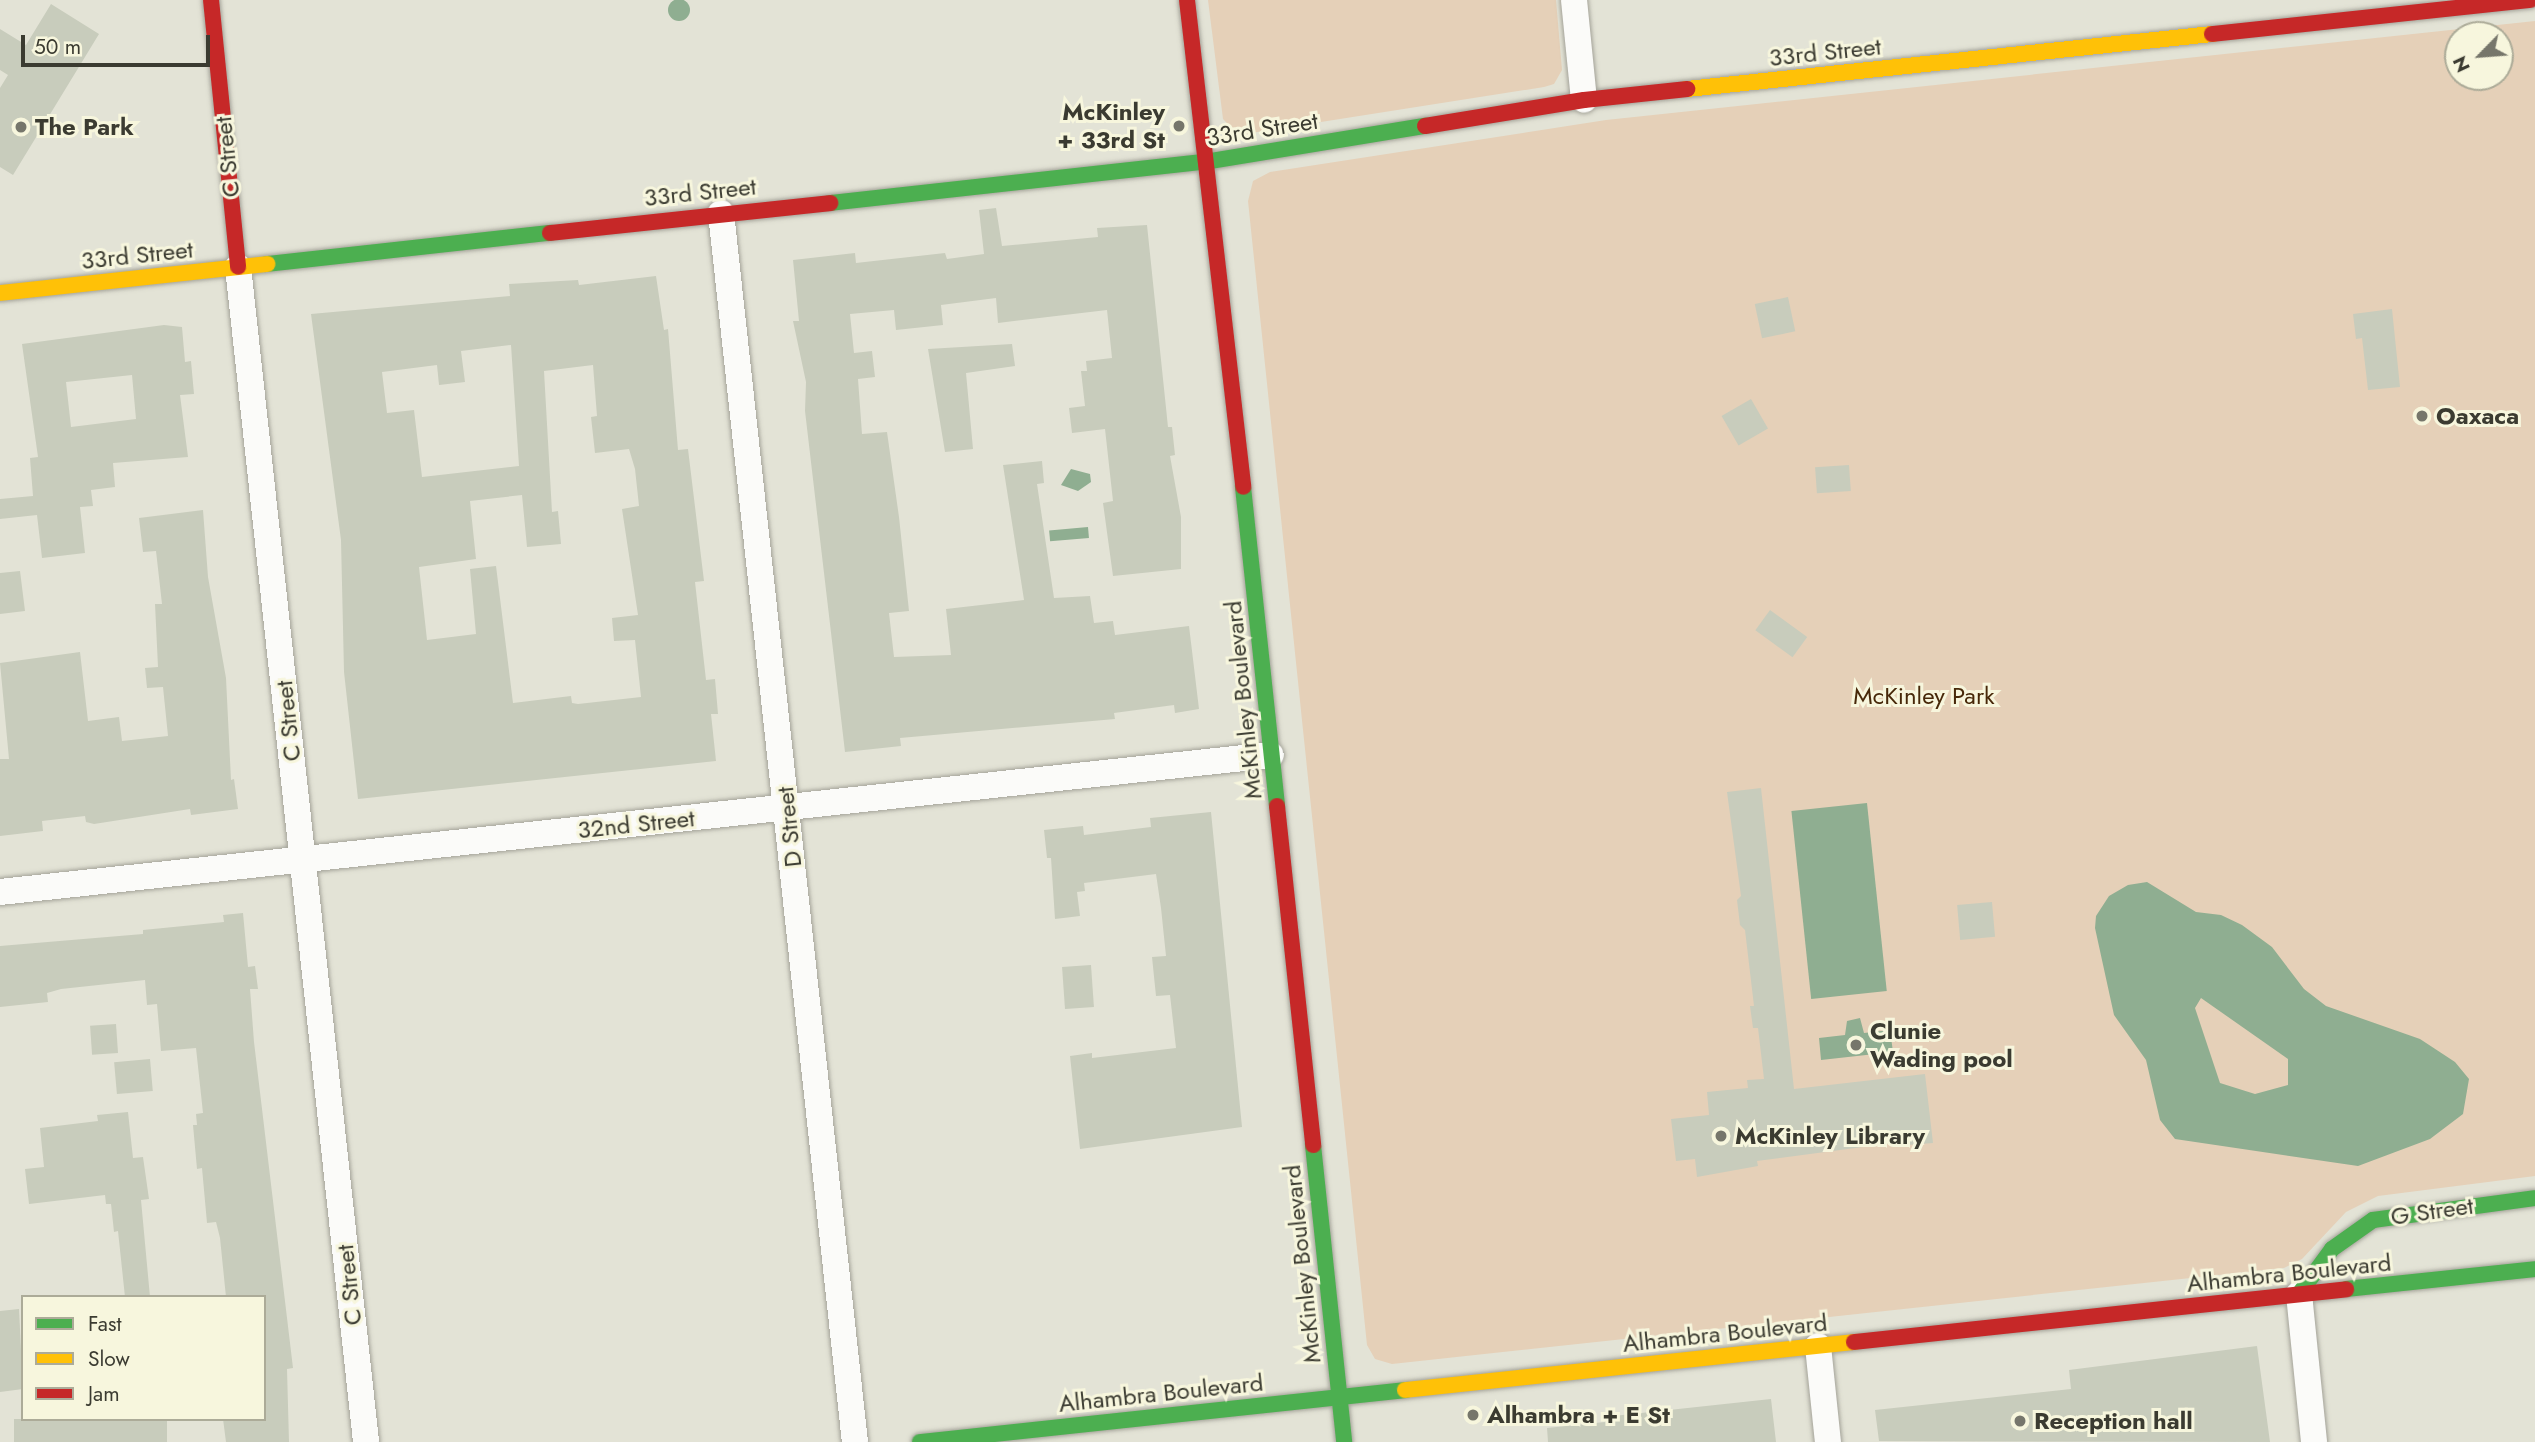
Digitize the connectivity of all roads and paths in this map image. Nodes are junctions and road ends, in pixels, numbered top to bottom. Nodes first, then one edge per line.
1 (211, 0) edge
2 (1187, 0) edge
3 (1574, 0) edge
4 (2530, 0) edge
5 (1584, 100) junction
6 (1204, 162) junction
7 (722, 213) junction
8 (238, 267) junction
9 (0, 293) edge
10 (1271, 755) junction
11 (786, 808) junction
12 (303, 860) junction
13 (0, 892) edge
14 (2535, 1198) edge
15 (2535, 1269) edge
16 (2299, 1294) junction
17 (1818, 1346) junction
18 (1339, 1397) junction
19 (366, 1442) edge
20 (855, 1442) edge
21 (920, 1442) edge
22 (1344, 1442) edge
23 (1828, 1442) edge
24 (2314, 1442) edge

1 - 8 street, C Street
2 - 6 street, McKinley Boulevard
3 - 5 street
4 - 5 street, 33rd Street
5 - 6 street, 33rd Street
6 - 7 street, 33rd Street
6 - 10 street, McKinley Boulevard
7 - 8 street, 33rd Street
7 - 11 street, D Street
8 - 9 street, 33rd Street
8 - 12 street, C Street
10 - 11 street, 32nd Street
10 - 18 street, McKinley Boulevard
11 - 12 street, 32nd Street
11 - 20 street, D Street
12 - 13 street, 32nd Street
12 - 19 street, C Street
14 - 16 street, G Street
15 - 16 street, Alhambra Boulevard
16 - 17 street, Alhambra Boulevard
16 - 24 street
17 - 18 street, Alhambra Boulevard
17 - 23 street
18 - 21 street, Alhambra Boulevard
18 - 22 street, McKinley Boulevard

